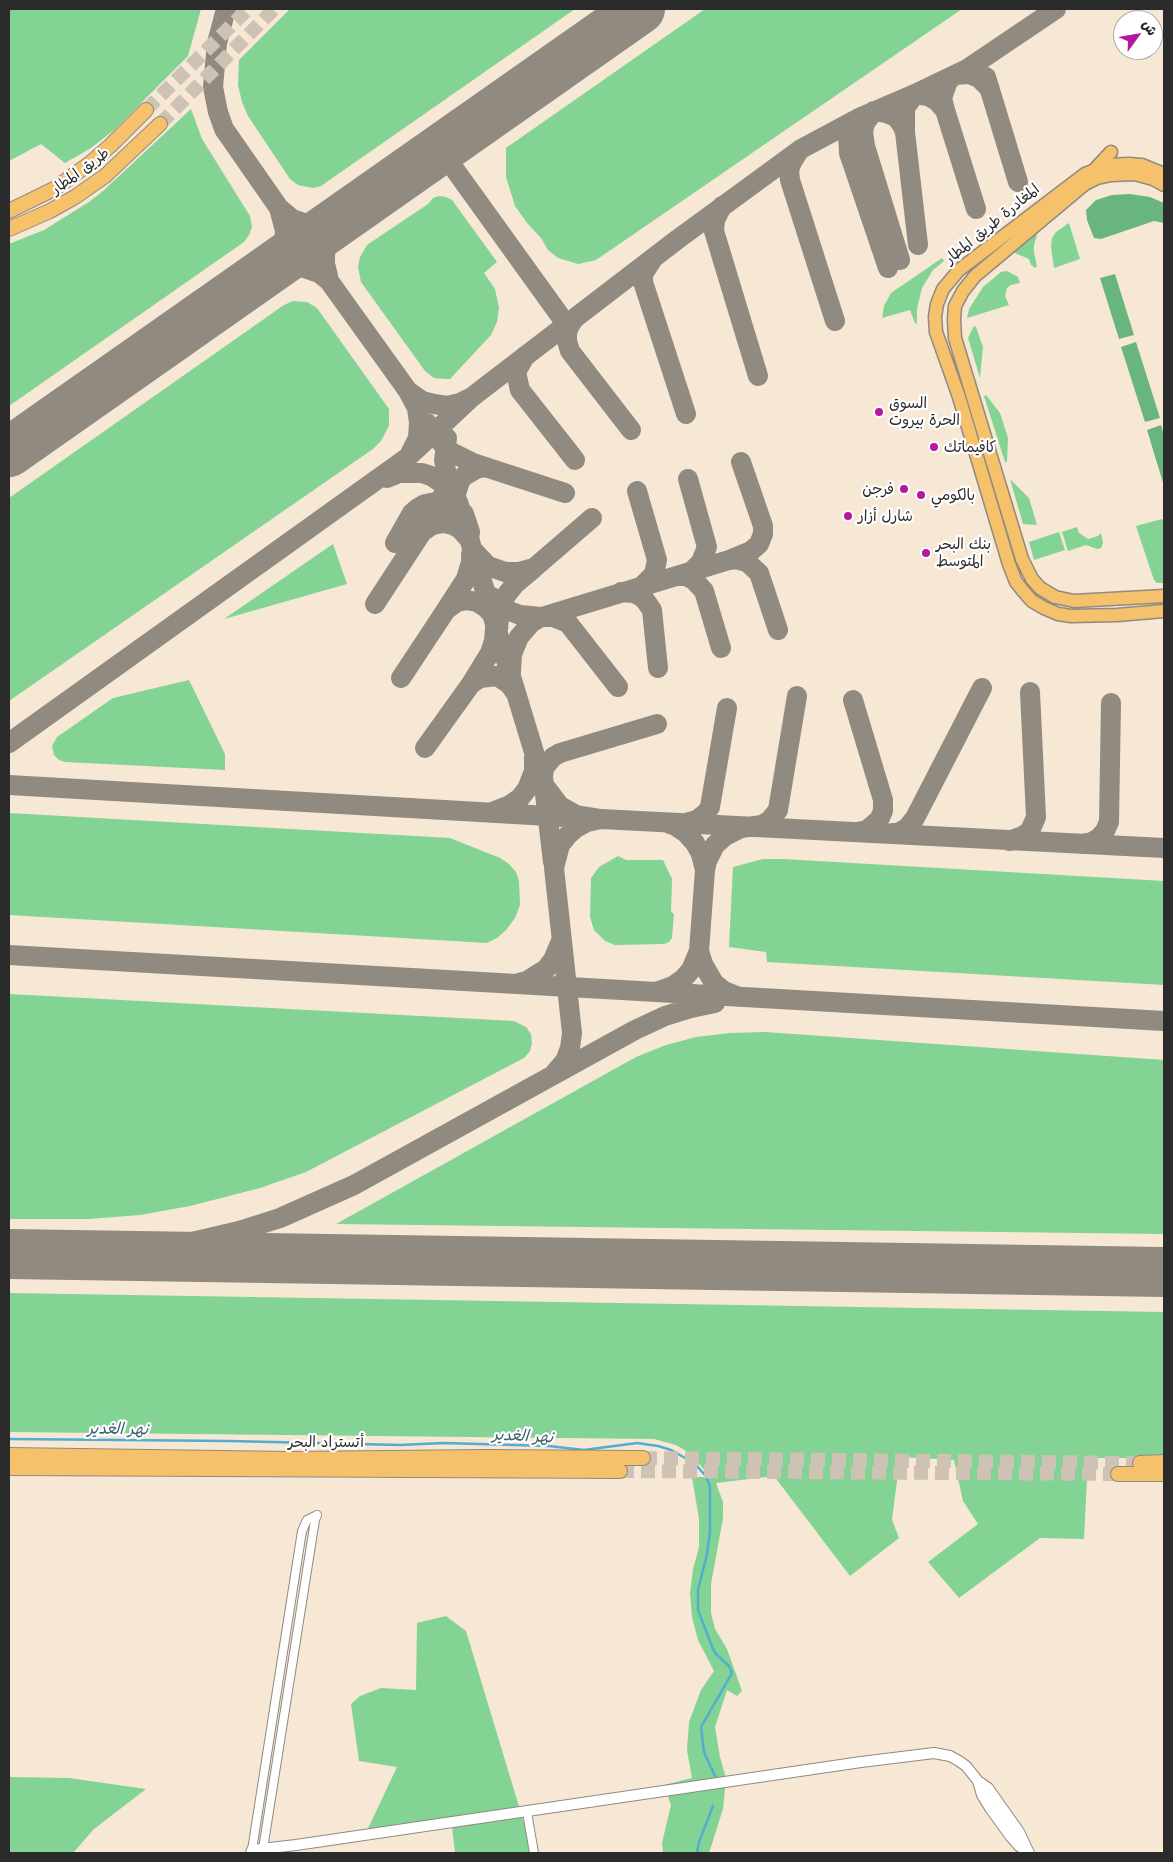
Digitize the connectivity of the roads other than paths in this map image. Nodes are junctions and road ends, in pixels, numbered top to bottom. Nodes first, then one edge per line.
1 (146, 110) tunnel mouth
2 (160, 124) tunnel mouth
3 (1111, 152) dead end
4 (1096, 168) junction
5 (1164, 174) edge
6 (1164, 185) edge
7 (9, 210) edge
8 (9, 229) edge
9 (1164, 596) edge
10 (1164, 611) edge
11 (9, 1455) edge
12 (643, 1458) tunnel mouth
13 (1164, 1462) edge
14 (1140, 1463) tunnel mouth
15 (9, 1468) edge
16 (620, 1471) tunnel mouth
17 (1118, 1474) tunnel mouth
18 (1164, 1474) edge
19 (295, 1578) junction
20 (305, 1581) junction
21 (292, 1594) junction
22 (303, 1596) junction
23 (274, 1714) junction
24 (284, 1716) junction
25 (527, 1812) junction
26 (257, 1851) edge
27 (1026, 1852) edge
28 (534, 1853) edge

1 - 7 highway, طريق المطار
2 - 8 highway, طريق المطار
3 - 4 main road
4 - 5 main road, المغادرة طريق المطار
4 - 10 main road, المغادرة طريق المطار
6 - 9 main road
11 - 12 highway, أتستراد البحر
13 - 14 highway
15 - 16 highway, أتستراد البحر
17 - 18 highway
19 - 20 street
19 - 20 street
19 - 21 street
20 - 22 street
21 - 22 street
21 - 23 street
22 - 24 street
23 - 24 street
23 - 26 street
24 - 26 street
25 - 26 street
25 - 27 street
25 - 28 street

